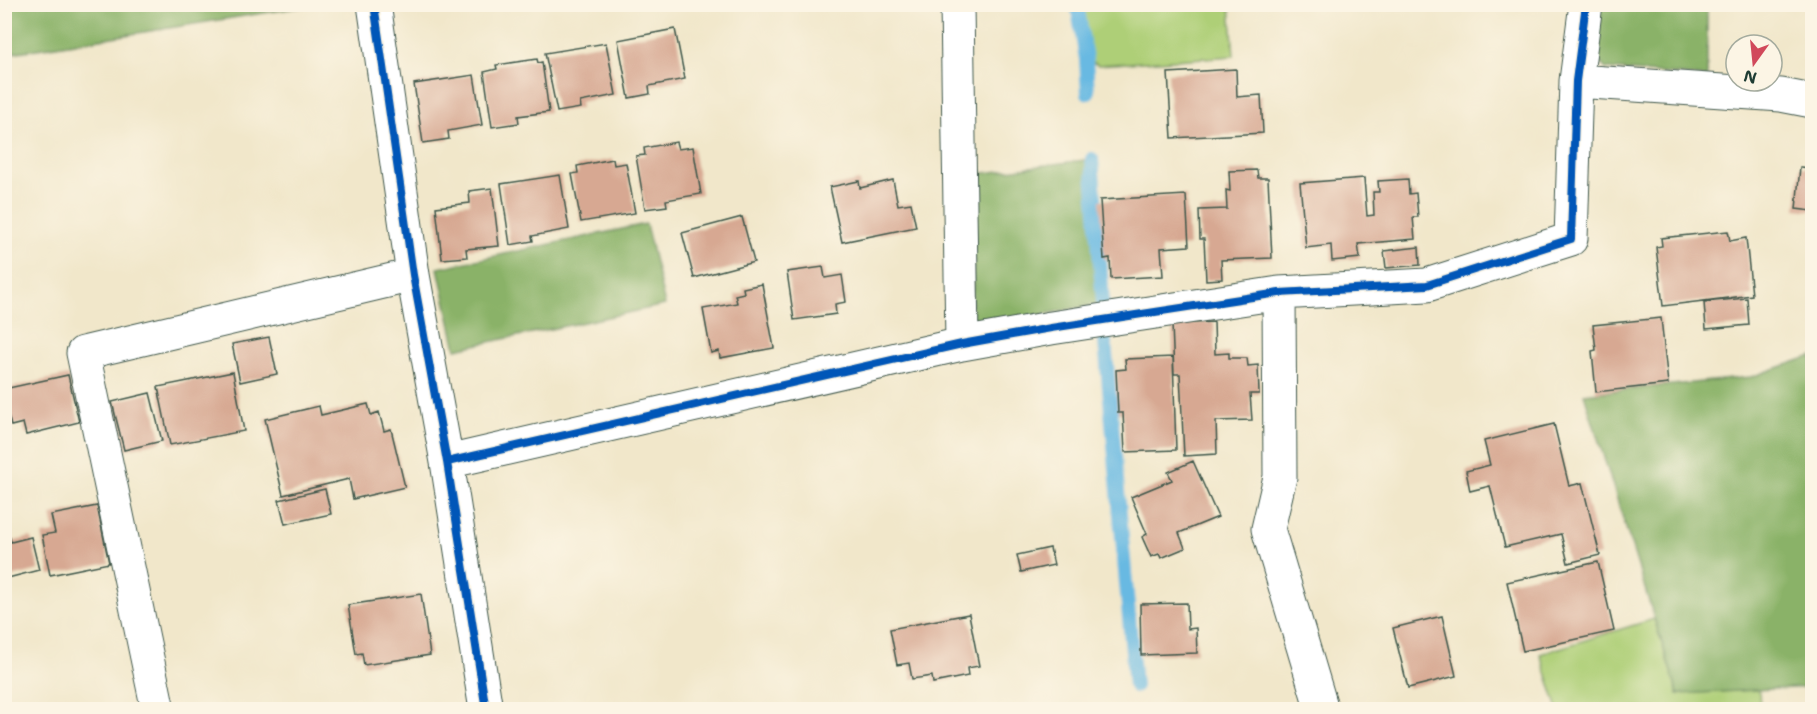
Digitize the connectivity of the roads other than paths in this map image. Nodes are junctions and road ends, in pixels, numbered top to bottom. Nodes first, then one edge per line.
1 (374, 4) edge
2 (957, 4) edge
3 (1586, 4) edge
4 (1576, 81) junction
5 (1812, 101) edge
6 (413, 275) junction
7 (1279, 293) junction
8 (962, 344) junction
9 (447, 462) junction
10 (158, 710) edge
11 (486, 710) edge
12 (1322, 710) edge

1 - 6 street
2 - 8 street
3 - 4 street
4 - 5 street
4 - 7 street
6 - 9 street
6 - 10 street
7 - 8 street
7 - 12 street
8 - 9 street
9 - 11 street

